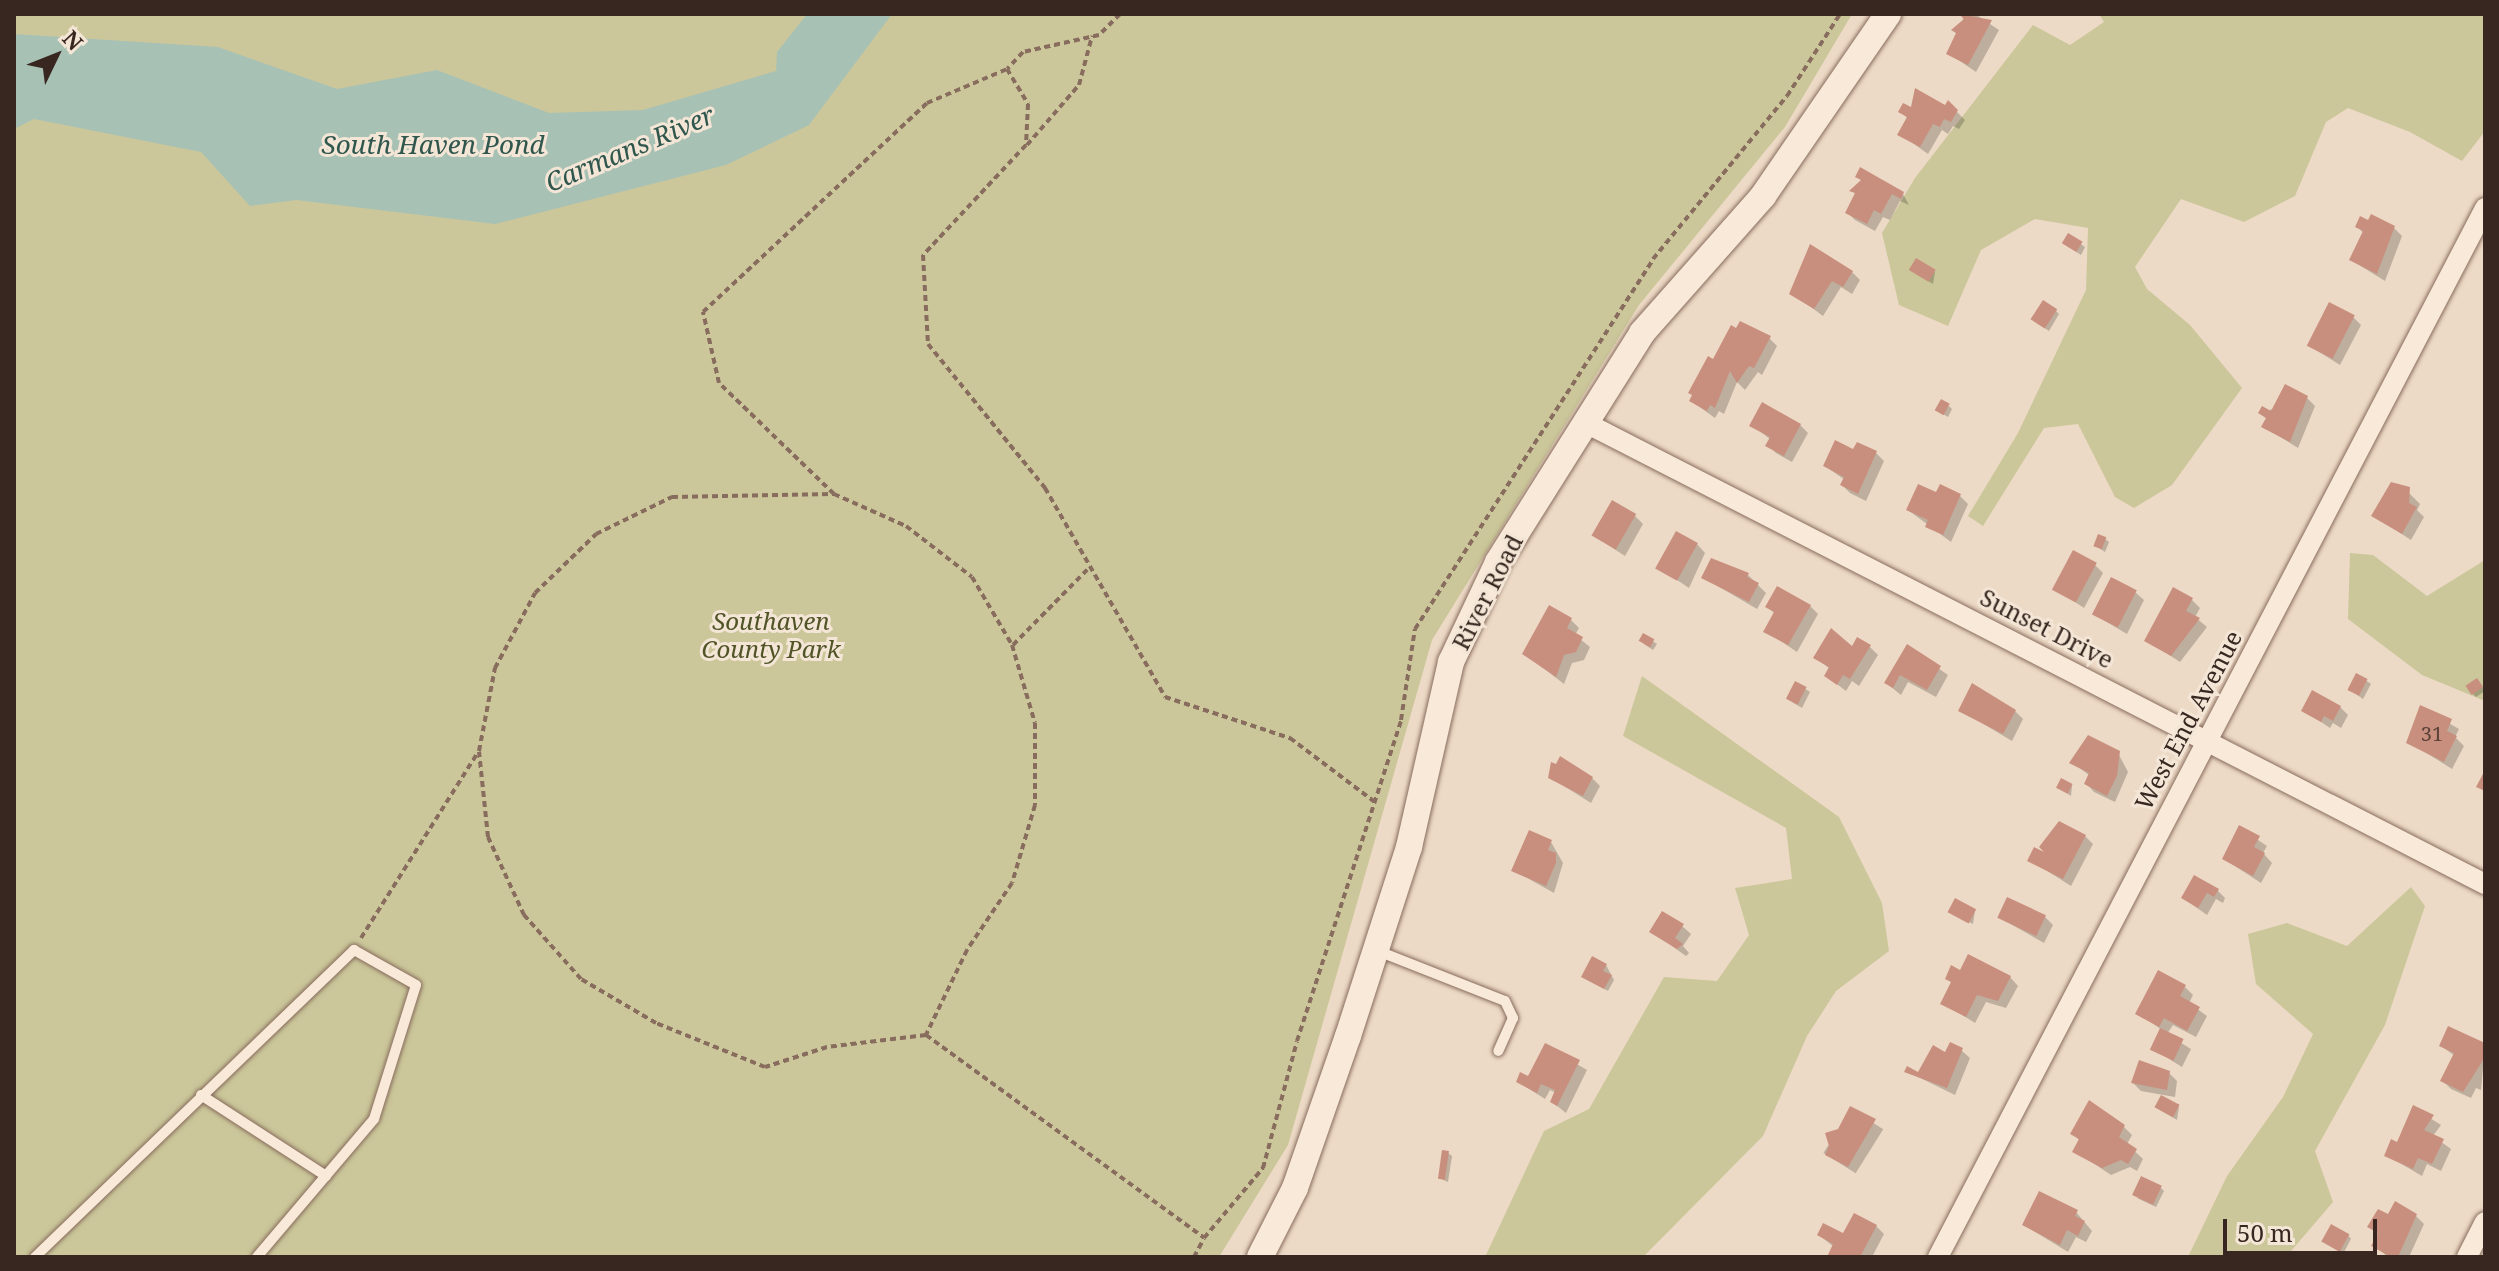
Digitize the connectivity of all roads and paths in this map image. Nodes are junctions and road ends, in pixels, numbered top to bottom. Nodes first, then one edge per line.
1 (1120, 14) edge
2 (1888, 14) edge
3 (1092, 36) junction
4 (1007, 69) junction
5 (1026, 145) junction
6 (2485, 208) edge
7 (1584, 422) junction
8 (834, 494) junction
9 (1090, 567) junction
10 (1012, 645) junction
11 (2208, 740) junction
12 (479, 751) junction
13 (1375, 802) dead end
14 (2485, 884) edge
15 (354, 950) junction
16 (1376, 950) junction
17 (926, 1035) junction
18 (1498, 1051) dead end
19 (201, 1095) junction
20 (326, 1176) junction
21 (2485, 1222) edge
22 (1204, 1238) dead end
23 (35, 1257) edge
24 (257, 1257) edge
25 (1260, 1257) edge
26 (1938, 1257) edge
27 (2467, 1257) edge

1 - 3 path
2 - 7 street, River Road
3 - 4 path
3 - 5 path
4 - 5 path
4 - 8 path
5 - 9 path
6 - 11 street, West End Avenue
7 - 11 street, Sunset Drive
7 - 16 street, River Road
8 - 10 path
8 - 12 path
9 - 10 path
9 - 13 path
10 - 17 path
11 - 14 street, Sunset Drive
11 - 26 street, West End Avenue
12 - 15 path
12 - 17 path
15 - 19 lane
15 - 20 lane
16 - 18 lane
16 - 25 street, River Road
17 - 22 path
19 - 20 lane
19 - 23 lane
20 - 24 lane
21 - 27 street

